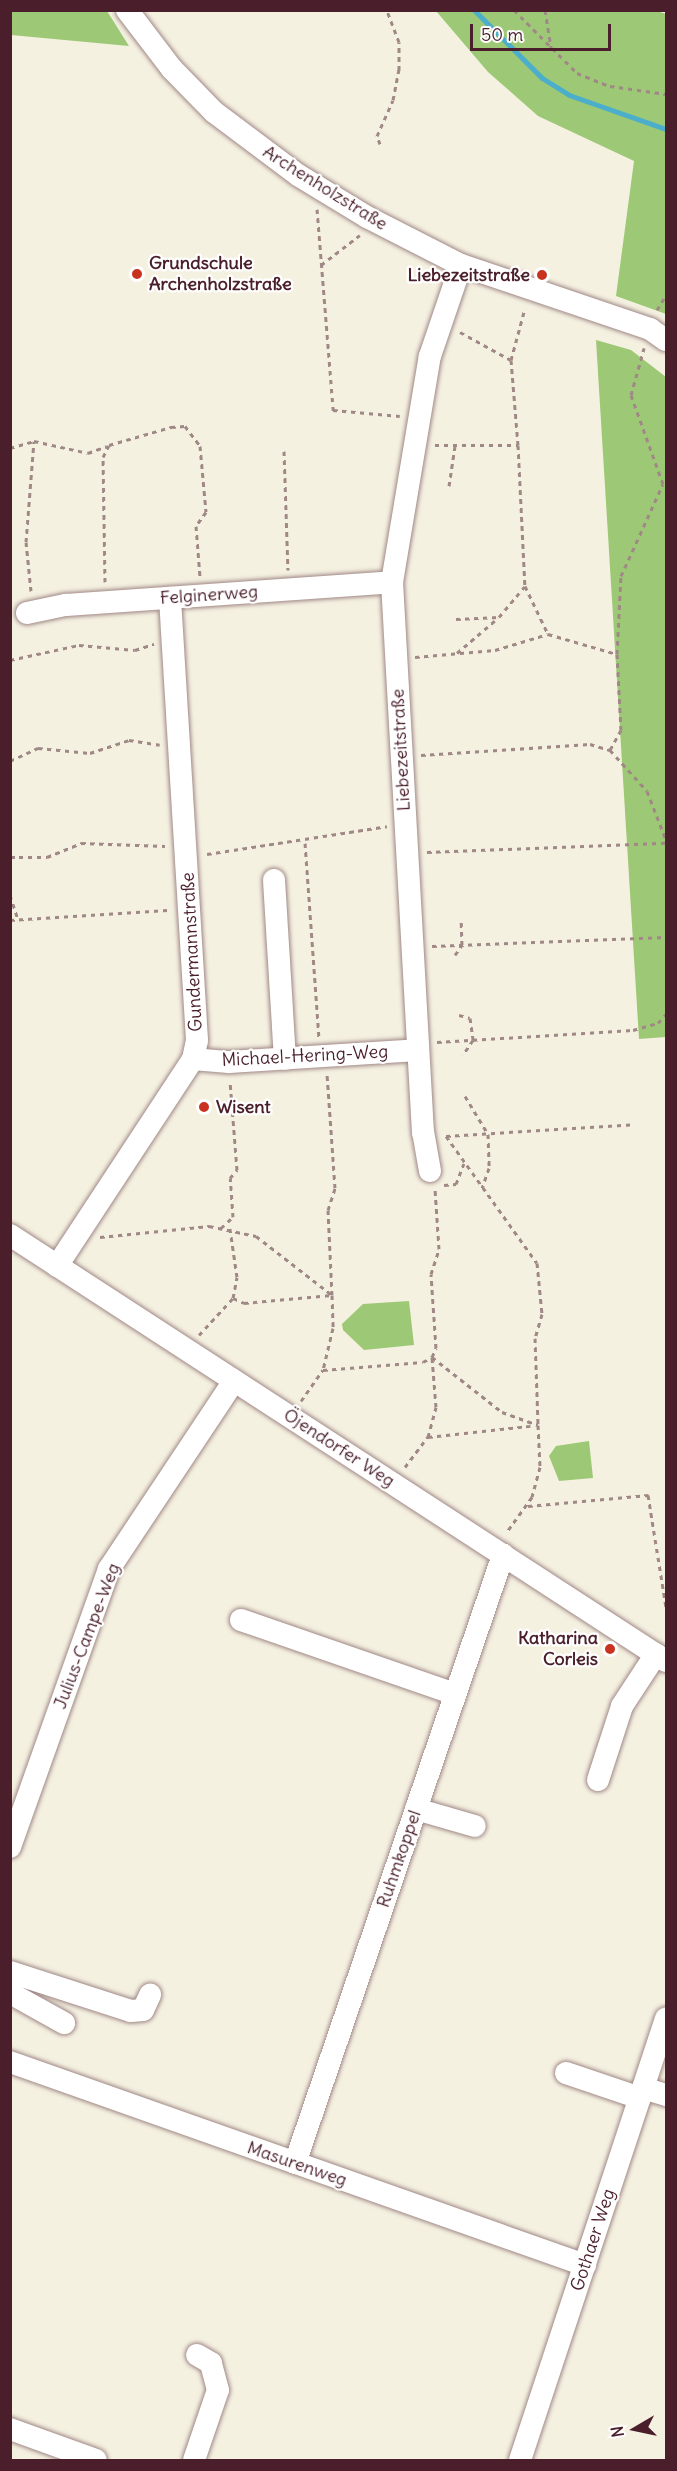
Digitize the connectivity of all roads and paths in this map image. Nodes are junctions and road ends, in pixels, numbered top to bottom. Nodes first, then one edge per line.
1 (127, 10) edge
2 (387, 10) edge
3 (514, 10) edge
4 (545, 10) edge
5 (553, 54) junction
6 (666, 93) edge
7 (180, 101) dead end
8 (205, 102) junction
9 (380, 144) dead end
10 (315, 185) junction
11 (377, 222) junction
12 (321, 265) junction
13 (461, 265) junction
14 (530, 287) junction
15 (441, 321) junction
16 (658, 335) edge
17 (511, 360) junction
18 (417, 417) junction
19 (34, 441) junction
20 (412, 443) junction
21 (109, 445) junction
22 (518, 445) junction
23 (455, 446) junction
24 (10, 448) edge
25 (284, 451) dead end
26 (449, 486) dead end
27 (392, 582) junction
28 (525, 586) junction
29 (290, 589) junction
30 (202, 596) junction
31 (170, 598) junction
32 (105, 602) junction
33 (30, 612) joint
34 (499, 617) junction
35 (456, 619) dead end
36 (548, 634) junction
37 (173, 639) junction
38 (456, 654) junction
39 (616, 654) junction
40 (396, 659) junction
41 (10, 660) edge
42 (180, 741) junction
43 (610, 750) junction
44 (401, 756) junction
45 (10, 761) edge
46 (405, 823) junction
47 (666, 842) edge
48 (304, 843) junction
49 (187, 848) junction
50 (407, 852) junction
51 (10, 857) edge
52 (274, 880) dead end
53 (10, 896) edge
54 (191, 908) junction
55 (18, 919) junction
56 (10, 920) edge
57 (461, 922) dead end
58 (666, 937) edge
59 (462, 945) junction
60 (412, 947) junction
61 (455, 955) dead end
62 (666, 1014) edge
63 (459, 1015) dead end
64 (666, 1022) edge
65 (658, 1023) junction
66 (472, 1040) junction
67 (418, 1046) junction
68 (463, 1055) dead end
69 (323, 1056) junction
70 (193, 1059) junction
71 (285, 1059) junction
72 (229, 1062) junction
73 (465, 1096) dead end
74 (635, 1124) dead end
75 (423, 1133) junction
76 (488, 1134) junction
77 (446, 1136) junction
78 (464, 1163) junction
79 (430, 1171) dead end
80 (482, 1188) junction
81 (221, 1228) junction
82 (230, 1229) junction
83 (10, 1235) edge
84 (75, 1240) junction
85 (57, 1266) junction
86 (332, 1295) junction
87 (233, 1298) junction
88 (187, 1351) junction
89 (432, 1357) junction
90 (323, 1370) junction
91 (234, 1381) junction
92 (291, 1417) junction
93 (538, 1425) junction
94 (532, 1426) junction
95 (428, 1437) junction
96 (393, 1483) junction
97 (527, 1506) junction
98 (498, 1552) junction
99 (666, 1608) edge
100 (241, 1620) dead end
101 (661, 1658) edge
102 (455, 1694) junction
103 (598, 1780) dead end
104 (416, 1809) junction
105 (475, 1826) dead end
106 (10, 1847) edge
107 (10, 1972) edge
108 (10, 1993) edge
109 (150, 1995) dead end
110 (666, 2019) edge
111 (64, 2023) dead end
112 (10, 2062) edge
113 (566, 2073) dead end
114 (642, 2093) junction
115 (666, 2095) edge
116 (295, 2163) junction
117 (585, 2265) junction
118 (197, 2355) dead end
119 (10, 2429) edge
120 (96, 2460) edge
121 (194, 2460) edge
122 (520, 2460) edge

1 - 8 street, Archenholzstraße
2 - 9 path
3 - 5 path
4 - 5 path
5 - 6 path
7 - 8 street
8 - 10 street, Archenholzstraße
10 - 11 street, Archenholzstraße
10 - 12 path
11 - 12 path
11 - 13 street, Archenholzstraße
12 - 18 path
13 - 14 street, Archenholzstraße
13 - 15 street, Liebezeitstraße
14 - 16 street, Archenholzstraße
14 - 17 path
15 - 17 path
15 - 18 street, Liebezeitstraße
16 - 39 path
17 - 22 path
18 - 20 street, Liebezeitstraße
19 - 21 path
19 - 24 path
19 - 33 path
20 - 23 path
20 - 27 street, Liebezeitstraße
21 - 30 path
21 - 32 path
22 - 23 path
22 - 28 path
23 - 26 path
25 - 29 path
27 - 29 street, Felginerweg
27 - 40 street, Liebezeitstraße
28 - 34 path
28 - 36 path
29 - 30 street, Felginerweg
30 - 31 street, Felginerweg
31 - 32 street, Felginerweg
31 - 37 street, Gundermannstraße
32 - 33 street, Felginerweg
34 - 35 path
34 - 38 path
36 - 38 path
36 - 39 path
37 - 41 path
37 - 42 street, Gundermannstraße
38 - 40 path
39 - 43 path
40 - 44 street, Liebezeitstraße
42 - 45 path
42 - 49 street, Gundermannstraße
43 - 44 path
43 - 47 path
44 - 46 street, Liebezeitstraße
46 - 48 path
46 - 50 street, Liebezeitstraße
47 - 50 path
48 - 49 path
48 - 69 path
49 - 51 path
49 - 54 street, Gundermannstraße
50 - 60 street, Liebezeitstraße
52 - 71 street
53 - 55 path
54 - 55 path
54 - 70 street, Gundermannstraße
55 - 56 path
57 - 59 path
58 - 59 path
59 - 60 path
59 - 61 path
60 - 67 street, Liebezeitstraße
62 - 65 path
63 - 66 path
64 - 65 path
65 - 66 path
66 - 67 path
66 - 68 path
67 - 69 street, Michael-Hering-Weg
67 - 75 street, Liebezeitstraße
69 - 71 street, Michael-Hering-Weg
69 - 86 path
70 - 72 street, Michael-Hering-Weg
70 - 84 street, Gundermannstraße
71 - 72 street, Michael-Hering-Weg
72 - 81 path
73 - 76 path
74 - 76 path
75 - 77 path
75 - 79 street, Liebezeitstraße
76 - 77 path
76 - 80 path
77 - 78 path
78 - 80 path
78 - 89 path
80 - 93 path
81 - 82 path
81 - 84 path
82 - 86 path
82 - 87 path
83 - 85 street, Öjendorfer Weg
84 - 85 street, Gundermannstraße
85 - 88 street, Öjendorfer Weg
86 - 87 path
86 - 90 path
87 - 88 path
88 - 91 street, Öjendorfer Weg
89 - 90 path
89 - 94 path
89 - 95 path
90 - 92 path
91 - 92 street, Öjendorfer Weg
91 - 106 street, Julius-Campe-Weg
92 - 96 street, Öjendorfer Weg
93 - 94 path
93 - 97 path
94 - 95 path
95 - 96 path
96 - 98 street, Öjendorfer Weg
97 - 98 path
97 - 99 path
98 - 101 street, Öjendorfer Weg
98 - 102 street, Ruhmkoppel
100 - 102 street
101 - 103 street
102 - 104 street, Ruhmkoppel
104 - 105 street
104 - 116 street, Ruhmkoppel
107 - 109 street
108 - 111 street
110 - 114 street, Gothaer Weg
112 - 116 street, Masurenweg
113 - 114 street
114 - 115 street
114 - 117 street, Gothaer Weg
116 - 117 street, Masurenweg
117 - 122 street, Gothaer Weg
118 - 121 street
119 - 120 street

